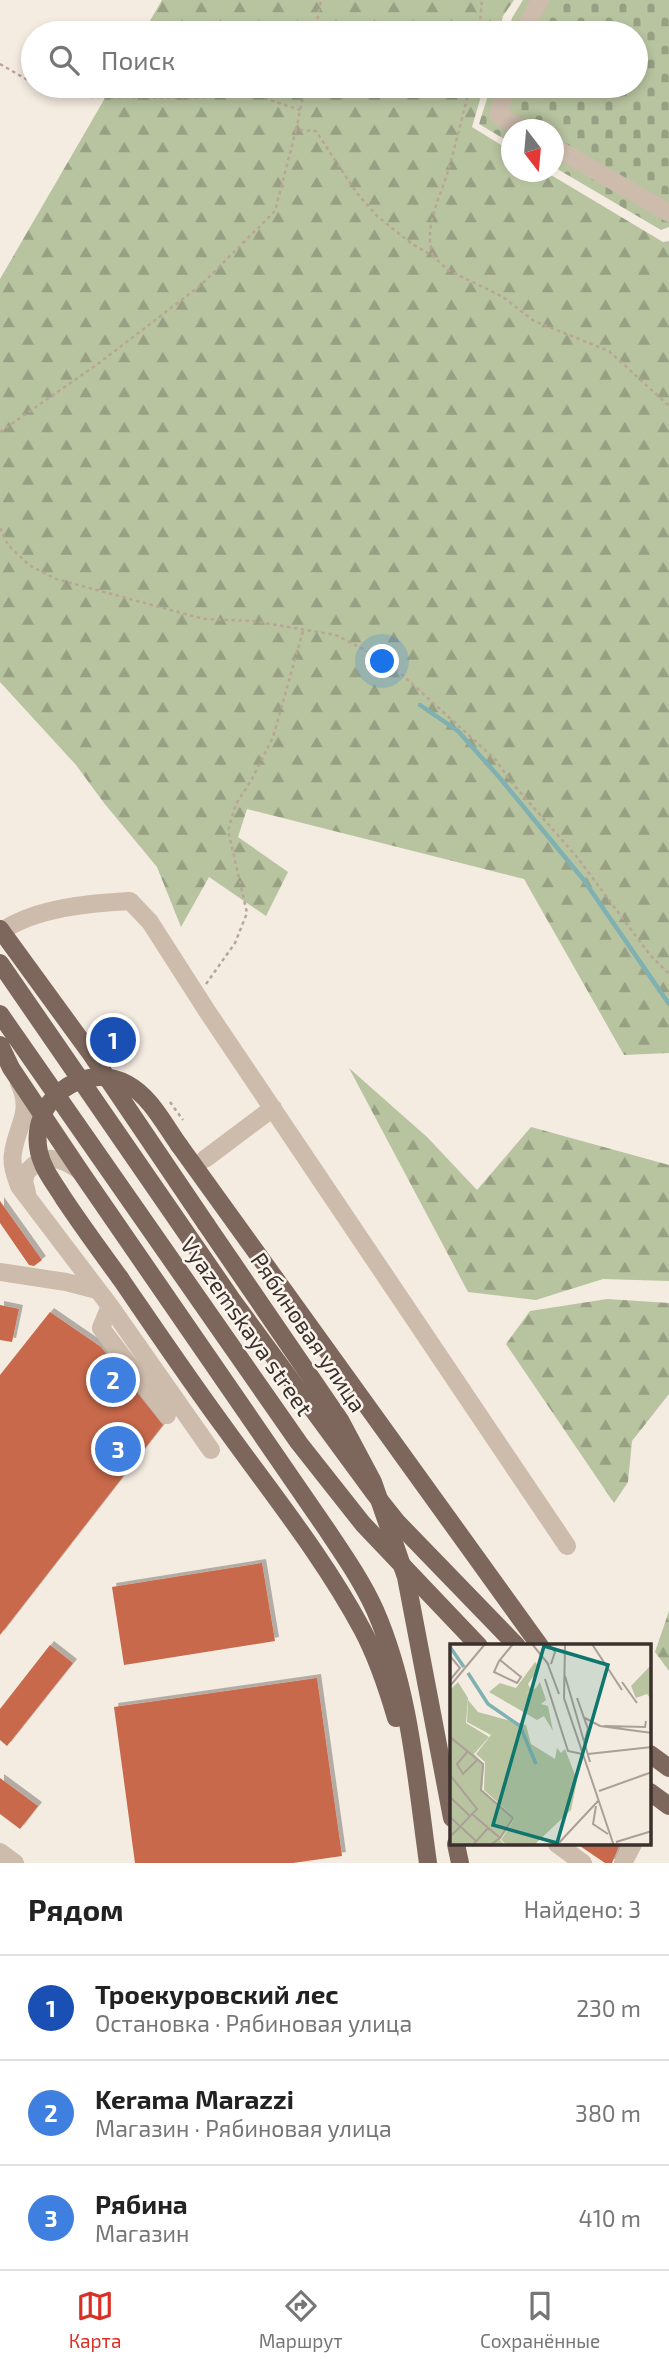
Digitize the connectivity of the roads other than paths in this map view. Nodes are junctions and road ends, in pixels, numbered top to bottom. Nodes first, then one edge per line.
1 (540, 0) edge
2 (529, 21) edge
3 (503, 98) edge
4 (505, 119) edge
5 (564, 153) edge
6 (669, 214) edge
7 (1, 930) edge
8 (0, 963) edge
9 (0, 1014) edge
10 (0, 1045) edge
11 (11, 1068) junction
12 (273, 1108) junction
13 (7, 1146) edge
14 (205, 1159) dead end
15 (80, 1171) junction
16 (29, 1200) junction
17 (0, 1272) edge
18 (97, 1290) junction
19 (110, 1306) junction
20 (167, 1415) dead end
21 (211, 1450) dead end
22 (567, 1546) dead end
23 (477, 1644) edge
24 (515, 1644) edge
25 (539, 1644) edge
26 (652, 1755) edge
27 (669, 1768) edge
28 (415, 1778) junction
29 (652, 1793) edge
30 (669, 1806) edge
31 (450, 1808) edge
32 (565, 1846) edge
33 (632, 1846) edge
34 (0, 1852) edge
35 (15, 1863) edge
36 (428, 1863) edge
37 (583, 1863) edge
38 (623, 1863) edge

1 - 2 lane
3 - 4 lane
5 - 6 lane
7 - 12 lane
7 - 31 main road, Рябиновая улица, bridge
8 - 24 main road, Vyazemskaya street
9 - 23 main road, Vyazemskaya street
10 - 11 main road
11 - 13 lane
11 - 15 main road
12 - 14 lane
12 - 22 lane
13 - 16 lane
15 - 16 lane
15 - 28 main road
16 - 18 lane
17 - 18 lane
18 - 19 lane
19 - 20 lane
19 - 21 lane
25 - 28 main road, bridge
26 - 27 main road
28 - 36 main road
29 - 30 main road
32 - 37 lane
33 - 38 lane
34 - 35 lane

